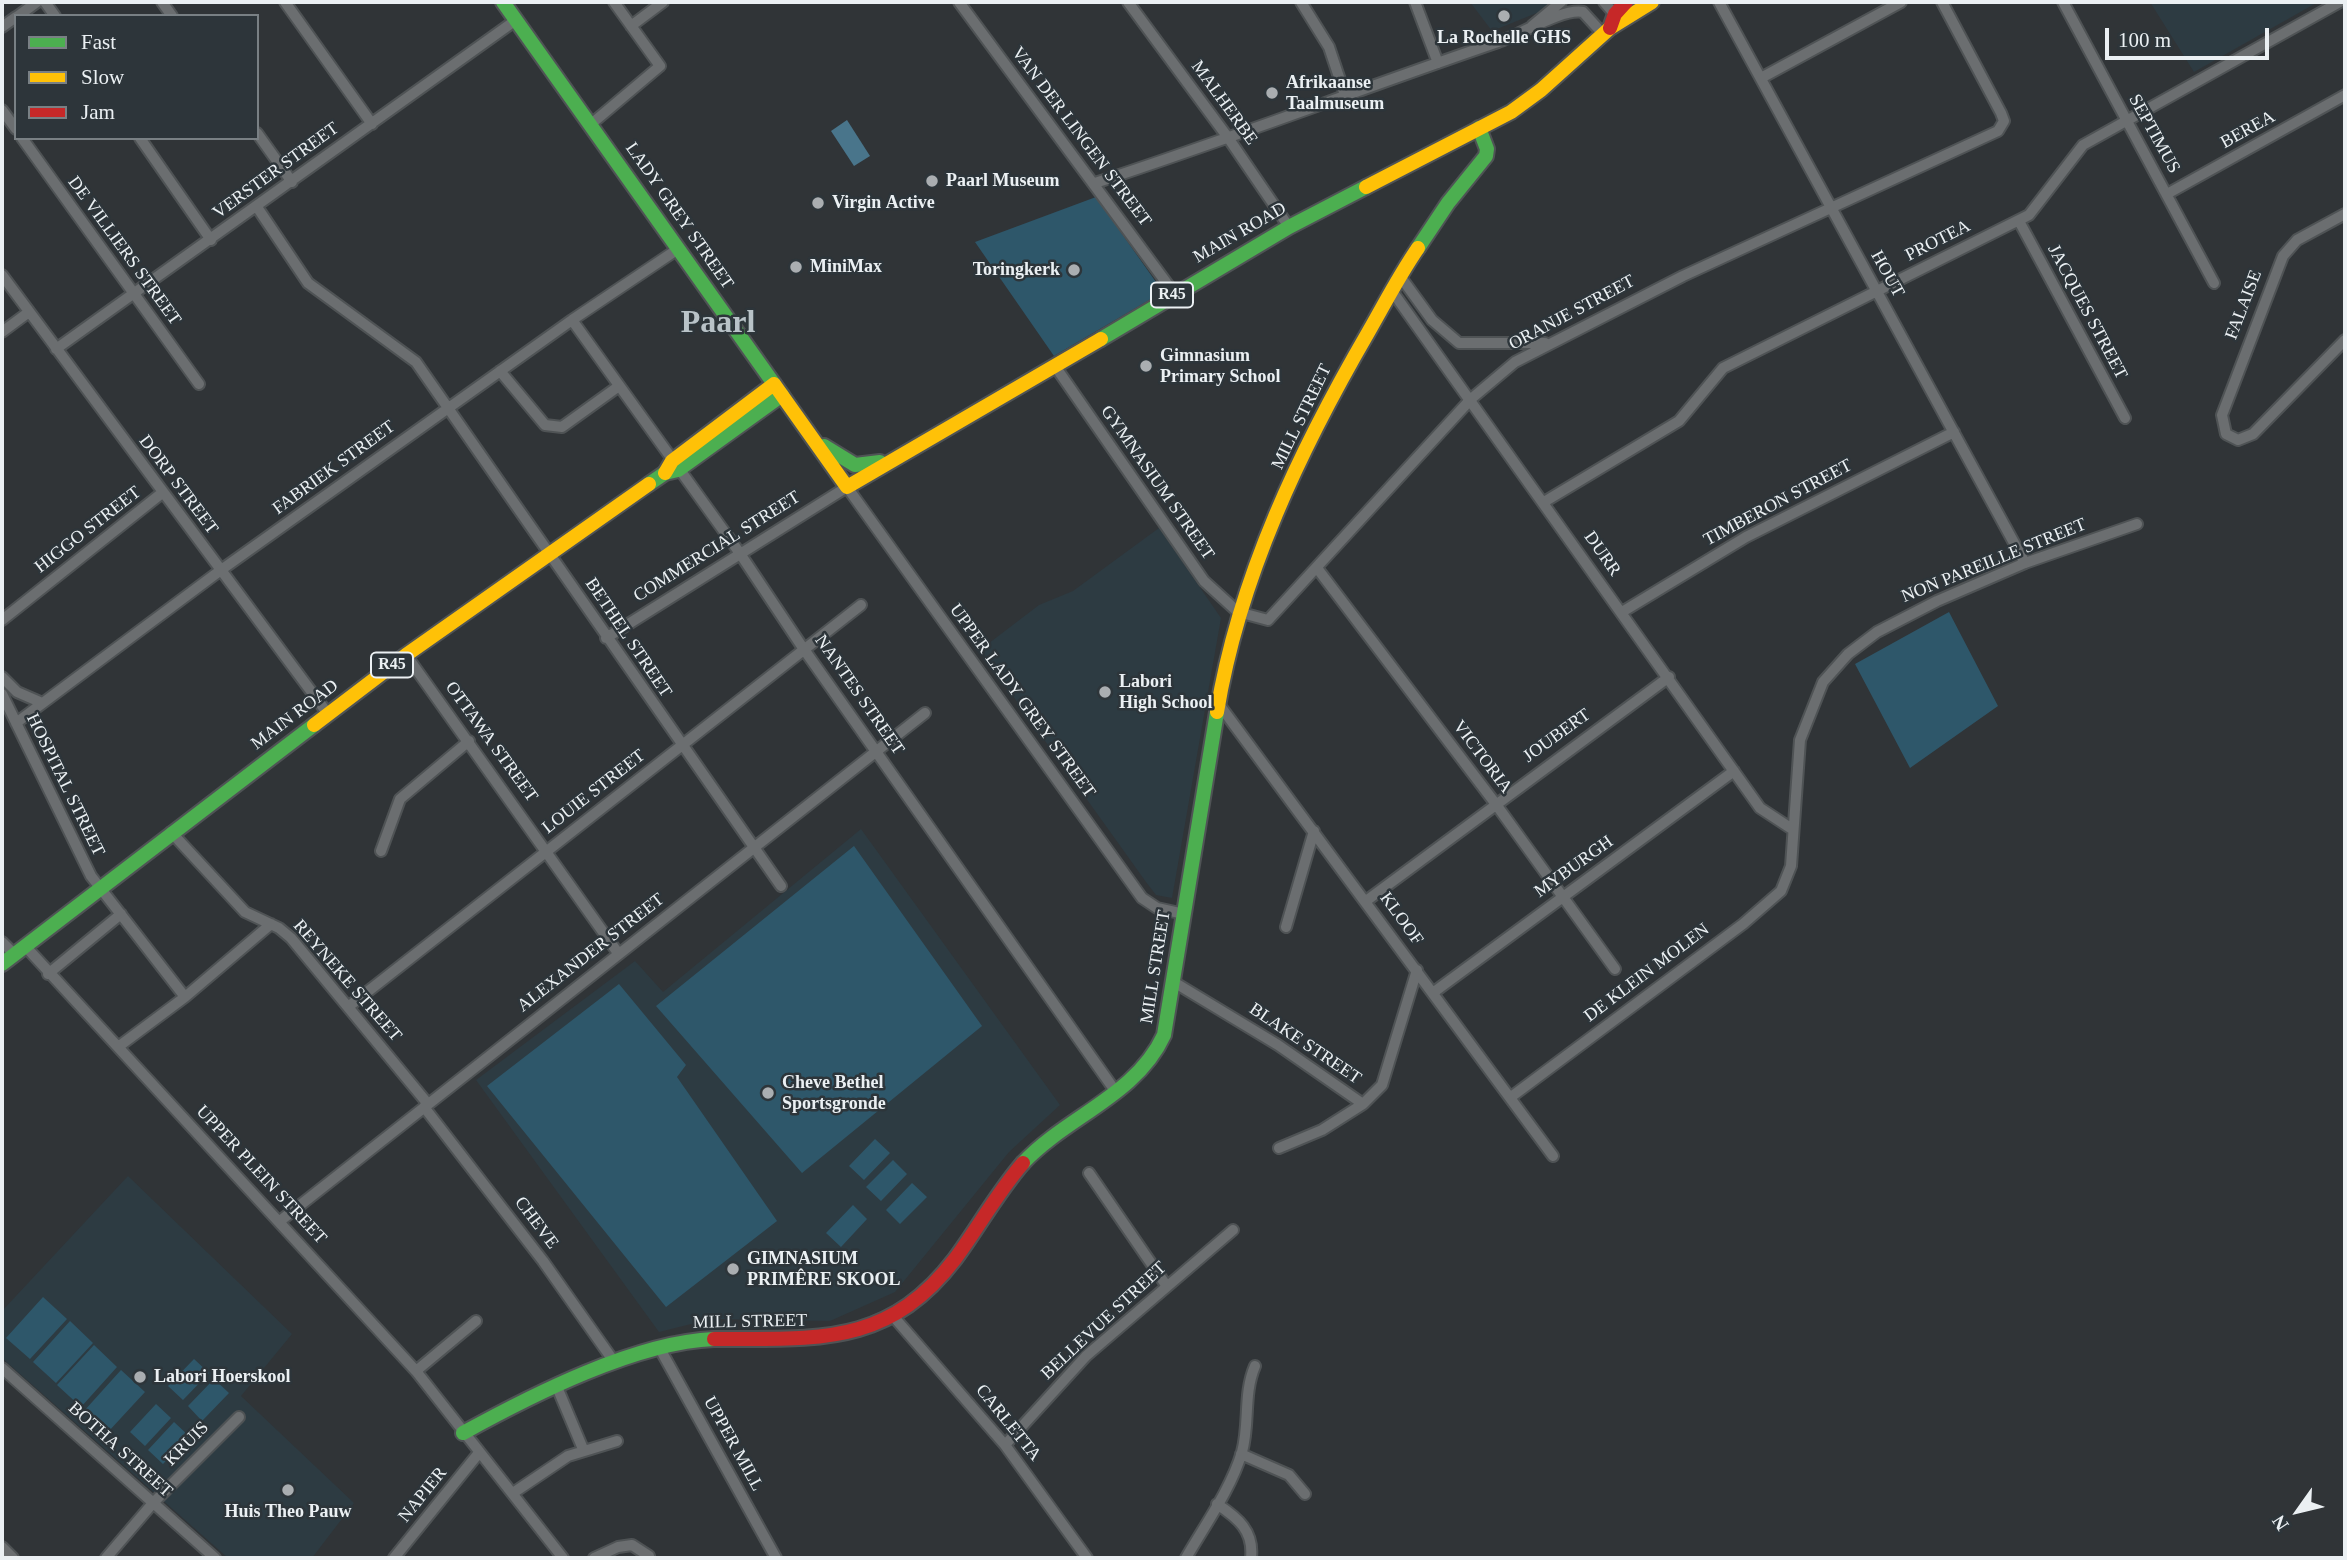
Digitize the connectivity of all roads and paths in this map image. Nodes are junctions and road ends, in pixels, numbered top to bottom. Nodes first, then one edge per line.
1 (37, 2) edge
2 (285, 2) edge
3 (503, 2) edge
4 (614, 2) edge
5 (663, 2) edge
6 (959, 2) edge
7 (1128, 2) edge
8 (1301, 2) edge
9 (1415, 2) edge
10 (1561, 2) edge
11 (1604, 2) edge
12 (1626, 2) edge
13 (1652, 2) edge
14 (1719, 2) edge
15 (1901, 2) edge
16 (1942, 2) edge
17 (2063, 2) edge
18 (2340, 2) edge
19 (20, 14) edge
20 (516, 20) junction
21 (1612, 25) junction
22 (631, 26) junction
23 (1528, 31) junction
24 (1438, 63) junction
25 (1761, 78) junction
26 (2345, 95) edge
27 (1346, 98) junction
28 (2, 110) edge
29 (2126, 121) junction
30 (372, 124) junction
31 (590, 125) junction
32 (14, 126) edge
33 (1479, 128) junction
34 (259, 136) edge
35 (1229, 139) junction
36 (23, 140) edge
37 (141, 140) edge
38 (292, 182) junction
39 (1095, 183) junction
40 (2167, 194) junction
41 (1829, 206) junction
42 (257, 207) junction
43 (2345, 214) edge
44 (2019, 221) junction
45 (1289, 227) junction
46 (211, 240) junction
47 (678, 249) junction
48 (2, 275) edge
49 (1400, 276) junction
50 (2214, 283) dead end
51 (1392, 291) junction
52 (1877, 292) junction
53 (1174, 293) junction
54 (134, 294) junction
55 (29, 312) junction
56 (572, 320) junction
57 (2, 332) edge
58 (2345, 340) edge
59 (1548, 342) junction
60 (56, 349) junction
61 (1055, 366) junction
62 (500, 370) junction
63 (199, 384) dead end
64 (619, 386) junction
65 (778, 390) junction
66 (1471, 400) junction
67 (448, 408) junction
68 (2125, 418) dead end
69 (1954, 432) junction
70 (811, 436) junction
71 (900, 455) junction
72 (671, 468) junction
73 (847, 487) junction
74 (162, 494) junction
75 (1544, 502) junction
76 (2137, 524) dead end
77 (739, 552) junction
78 (549, 554) junction
79 (2025, 563) junction
80 (1317, 568) junction
81 (221, 570) junction
82 (861, 605) dead end
83 (1238, 612) junction
84 (1622, 612) junction
85 (2, 620) edge
86 (606, 638) junction
87 (803, 648) junction
88 (405, 655) junction
89 (2, 677) edge
90 (1669, 677) junction
91 (2, 694) edge
92 (40, 702) junction
93 (1219, 703) junction
94 (925, 713) dead end
95 (328, 715) junction
96 (16, 723) junction
97 (469, 741) junction
98 (681, 746) junction
99 (876, 749) junction
100 (1734, 771) junction
101 (1495, 803) junction
102 (1791, 829) junction
103 (1314, 831) junction
104 (171, 832) junction
105 (753, 848) junction
106 (547, 850) junction
107 (380, 851) dead end
108 (1791, 866) joint
109 (781, 887) dead end
110 (100, 889) junction
111 (1562, 898) junction
112 (1366, 901) junction
113 (121, 914) junction
114 (1184, 914) junction
115 (271, 924) junction
116 (1286, 927) dead end
117 (2, 942) edge
118 (20, 951) junction
119 (618, 953) junction
120 (2, 964) edge
121 (1615, 969) dead end
122 (1417, 970) junction
123 (48, 974) junction
124 (1172, 981) junction
125 (1434, 992) junction
126 (185, 997) junction
127 (348, 1007) junction
128 (118, 1046) junction
129 (1116, 1091) junction
130 (1511, 1097) junction
131 (1363, 1104) junction
132 (426, 1106) junction
133 (1279, 1148) dead end
134 (1553, 1156) dead end
135 (1089, 1173) dead end
136 (280, 1221) junction
137 (1233, 1230) dead end
138 (1166, 1285) junction
139 (893, 1316) junction
140 (476, 1321) dead end
141 (659, 1347) junction
142 (615, 1363) junction
143 (1255, 1366) dead end
144 (2, 1368) edge
145 (416, 1371) junction
146 (557, 1387) junction
147 (239, 1417) dead end
148 (463, 1433) junction
149 (617, 1441) dead end
150 (1005, 1444) junction
151 (583, 1449) junction
152 (478, 1454) junction
153 (1241, 1454) junction
154 (513, 1493) junction
155 (1305, 1494) dead end
156 (153, 1503) junction
157 (1217, 1504) junction
158 (2, 1547) edge
159 (649, 1556) dead end
160 (13, 1558) edge
161 (106, 1558) edge
162 (215, 1558) edge
163 (394, 1558) edge
164 (563, 1558) edge
165 (594, 1558) edge
166 (776, 1558) edge
167 (1087, 1558) edge
168 (1185, 1558) edge
169 (1251, 1558) edge

1 - 19 street
2 - 30 street
3 - 20 main road, LADY GREY STREET
4 - 22 street
5 - 22 street
6 - 39 street, VAN DER LINGEN STREET
7 - 35 street, MALHERBE
8 - 27 street
9 - 24 street
10 - 23 street
11 - 21 street
12 - 21 main road, MAIN ROAD / R45
13 - 21 main road, MAIN ROAD / R45
14 - 25 street, HOUT
15 - 25 street
16 - 41 street, ORANJE STREET
17 - 29 street, SEPTIMUS
18 - 29 street, PROTEA
20 - 30 street, VERSTER STREET
20 - 31 main road, LADY GREY STREET
21 - 23 street
21 - 33 main road, MAIN ROAD / R45
22 - 31 street
23 - 24 street
24 - 27 street
25 - 41 street, HOUT
26 - 40 street, BEREA
27 - 35 street
28 - 32 street
29 - 40 street, SEPTIMUS
29 - 44 street, PROTEA
30 - 38 street, VERSTER STREET
31 - 47 main road, LADY GREY STREET
33 - 45 main road, MAIN ROAD / R45
33 - 49 main road, MILL STREET
34 - 38 street
35 - 39 street
35 - 45 street, MALHERBE
36 - 54 street, DE VILLIERS STREET
37 - 46 street
38 - 42 street, VERSTER STREET
39 - 53 street, VAN DER LINGEN STREET
40 - 50 street, SEPTIMUS
41 - 52 street, HOUT
41 - 59 street, ORANJE STREET
42 - 46 street, VERSTER STREET
42 - 67 street, BETHEL STREET
43 - 58 street, FALAISE
44 - 52 street, PROTEA
44 - 68 street, JACQUES STREET
45 - 53 main road, MAIN ROAD / R45
46 - 54 street, VERSTER STREET
47 - 56 street, FABRIEK STREET
47 - 65 main road, LADY GREY STREET
48 - 55 street, DORP STREET
49 - 51 main road, MILL STREET
49 - 59 street
51 - 66 street, DURR
51 - 83 main road, MILL STREET
52 - 69 street, HOUT
52 - 75 street, PROTEA
53 - 61 main road, MAIN ROAD / R45
54 - 60 street, VERSTER STREET
54 - 63 street, DE VILLIERS STREET
55 - 57 street
55 - 60 street, DORP STREET
56 - 62 street, FABRIEK STREET
56 - 64 street, NANTES STREET
59 - 66 street, ORANJE STREET
60 - 74 street, DORP STREET
61 - 71 main road, MAIN ROAD / R45
61 - 83 street, GYMNASIUM STREET
62 - 64 street
62 - 67 street, FABRIEK STREET
64 - 72 street, NANTES STREET
65 - 70 main road, LADY GREY STREET
65 - 72 main road, R45
66 - 75 street, DURR
66 - 80 street, ORANJE STREET
67 - 78 street, BETHEL STREET
67 - 81 street, FABRIEK STREET
69 - 79 street, HOUT
69 - 84 street, TIMBERON STREET
70 - 71 main road
70 - 73 main road, LADY GREY STREET
71 - 73 main road, MAIN ROAD / R45
72 - 77 street, NANTES STREET
72 - 78 main road, MAIN ROAD / R45
73 - 77 street, COMMERCIAL STREET
73 - 114 street, UPPER LADY GREY STREET
74 - 81 street, DORP STREET
74 - 85 street, HIGGO STREET
75 - 84 street, DURR
76 - 79 street, NON PAREILLE STREET
77 - 86 street, COMMERCIAL STREET
77 - 87 street, NANTES STREET
78 - 86 street, BETHEL STREET
78 - 88 main road, MAIN ROAD / R45
79 - 102 street, NON PAREILLE STREET
80 - 83 street, ORANJE STREET
80 - 101 street, VICTORIA
81 - 92 street, FABRIEK STREET
81 - 95 street, DORP STREET
82 - 87 street, LOUIE STREET
83 - 93 main road, MILL STREET
84 - 90 street, DURR
86 - 98 street, BETHEL STREET
87 - 98 street, LOUIE STREET
87 - 99 street, NANTES STREET
88 - 95 main road, MAIN ROAD / R45
88 - 97 street, OTTAWA STREET
89 - 92 street
90 - 100 street, DURR
90 - 101 street, JOUBERT
91 - 96 street, HOSPITAL STREET
92 - 96 street, FABRIEK STREET
93 - 103 street, KLOOF
93 - 114 main road, MILL STREET
94 - 99 street, ALEXANDER STREET
95 - 104 main road, MAIN ROAD / R45
96 - 110 street, HOSPITAL STREET
97 - 106 street, OTTAWA STREET
97 - 107 street
98 - 105 street, BETHEL STREET
98 - 106 street, LOUIE STREET
99 - 105 street, ALEXANDER STREET
99 - 129 street, NANTES STREET
100 - 102 street, DURR
100 - 111 street, MYBURGH
101 - 111 street, VICTORIA
101 - 112 street, JOUBERT
102 - 108 street, NON PAREILLE STREET
103 - 112 street, KLOOF
103 - 116 street
104 - 110 main road, MAIN ROAD / R45
104 - 115 street, REYNEKE STREET
105 - 109 street, BETHEL STREET
105 - 119 street, ALEXANDER STREET
106 - 119 street, OTTAWA STREET
106 - 127 street, LOUIE STREET
108 - 130 street, DE KLEIN MOLEN
110 - 113 street, HOSPITAL STREET
110 - 118 main road, MAIN ROAD / R45
111 - 121 street, VICTORIA
111 - 125 street, MYBURGH
112 - 122 street, KLOOF
113 - 123 street
113 - 126 street, HOSPITAL STREET
114 - 124 main road, MILL STREET
115 - 126 street
115 - 127 street, REYNEKE STREET
117 - 118 street, UPPER PLEIN STREET
118 - 120 main road, MAIN ROAD / R45
118 - 123 street, UPPER PLEIN STREET
119 - 132 street, ALEXANDER STREET
122 - 125 street, KLOOF
122 - 131 street, BLAKE STREET
123 - 128 street, UPPER PLEIN STREET
124 - 129 main road, MILL STREET
124 - 131 street, BLAKE STREET
125 - 130 street, KLOOF
126 - 128 street
127 - 132 street, REYNEKE STREET
128 - 136 street, UPPER PLEIN STREET
129 - 139 main road, MILL STREET
130 - 134 street, KLOOF
131 - 133 street
132 - 136 street, ALEXANDER STREET
132 - 142 street, CHEVE
135 - 138 street
136 - 145 street, UPPER PLEIN STREET
137 - 138 street, BELLEVUE STREET
138 - 150 street, BELLEVUE STREET
139 - 141 main road, MILL STREET
139 - 150 street, CARLETTA
140 - 145 street
141 - 142 main road, MILL STREET
141 - 166 street, UPPER MILL
142 - 146 main road, MILL STREET
143 - 153 street
144 - 156 street, BOTHA STREET
145 - 148 street, UPPER PLEIN STREET
146 - 148 main road, MILL STREET
146 - 151 street
147 - 156 street, KRUIS
148 - 152 street, UPPER PLEIN STREET
149 - 151 street
150 - 167 street, CARLETTA
151 - 154 street
152 - 154 street, UPPER PLEIN STREET
152 - 163 street, NAPIER
153 - 155 street
153 - 157 street
154 - 164 street, UPPER PLEIN STREET
156 - 161 street, KRUIS
156 - 162 street, BOTHA STREET
157 - 168 street
157 - 169 street
158 - 160 street
159 - 165 street

